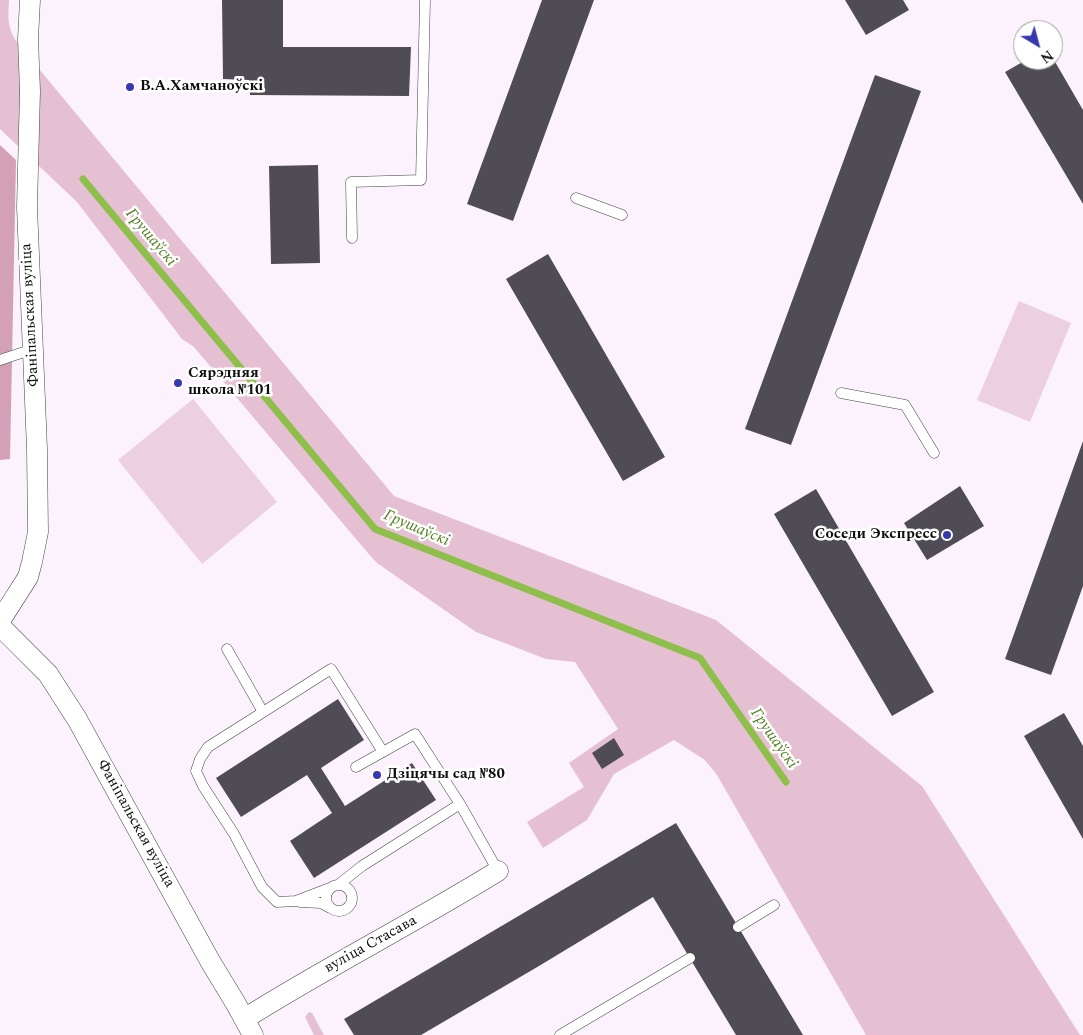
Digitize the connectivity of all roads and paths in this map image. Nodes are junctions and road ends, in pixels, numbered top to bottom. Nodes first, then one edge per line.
1 (30, 0) edge
2 (425, 0) edge
3 (576, 198) dead end
4 (622, 215) dead end
5 (352, 238) dead end
6 (33, 349) junction
7 (0, 360) edge
8 (841, 393) dead end
9 (934, 453) dead end
10 (0, 621) edge
11 (0, 626) edge
12 (227, 649) dead end
13 (263, 712) junction
14 (383, 752) junction
15 (356, 767) dead end
16 (460, 804) junction
17 (362, 866) junction
18 (498, 871) joint
19 (334, 887) junction
20 (352, 894) junction
21 (296, 902) junction
22 (774, 905) dead end
23 (330, 908) junction
24 (738, 927) dead end
25 (690, 958) dead end
26 (249, 1027) edge
27 (560, 1035) edge

1 - 6 street, Фаніпальская вуліца
2 - 5 lane
3 - 4 lane
6 - 7 lane
6 - 10 street, Фаніпальская вуліца
8 - 9 lane
11 - 26 street, Фаніпальская вуліца
12 - 13 lane
13 - 14 lane
13 - 21 lane
14 - 15 lane
14 - 16 lane
16 - 17 lane
16 - 18 lane
17 - 19 lane
17 - 20 lane
18 - 26 street, вуліца Стасава
19 - 20 lane
19 - 21 lane
19 - 23 lane
20 - 23 lane
21 - 23 lane
22 - 24 lane
25 - 27 lane

